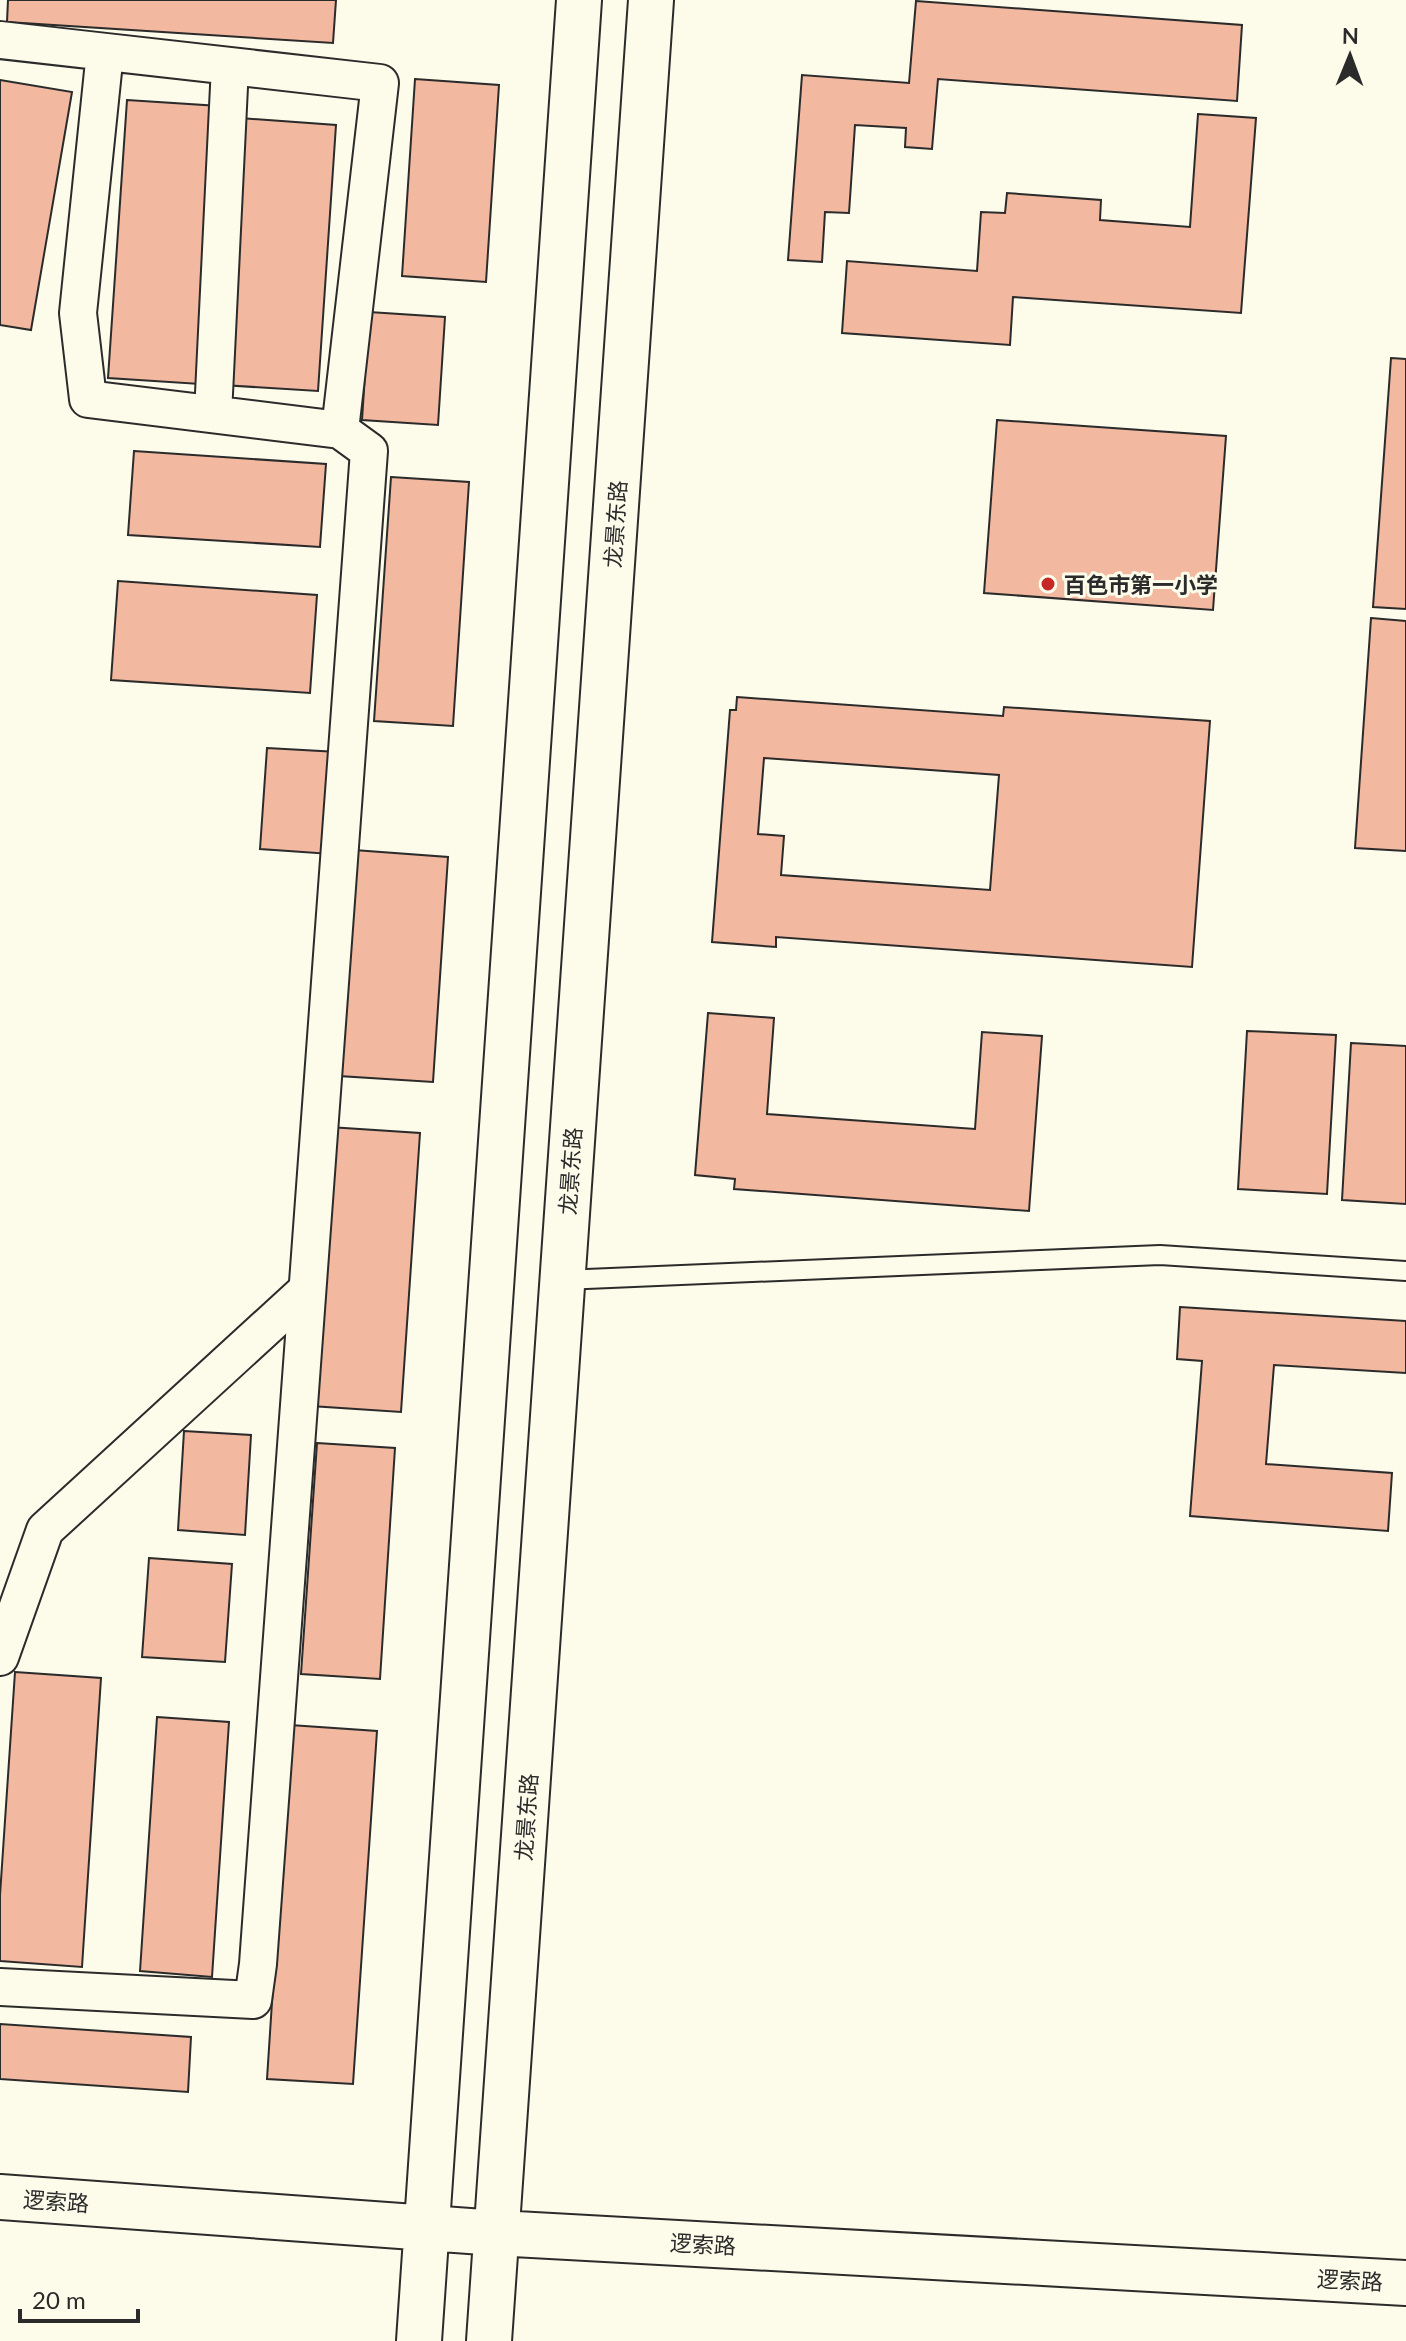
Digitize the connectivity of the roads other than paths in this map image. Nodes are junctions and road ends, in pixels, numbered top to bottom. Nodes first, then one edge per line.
1 (579, 0) edge
2 (651, 0) edge
3 (0, 40) edge
4 (105, 52) junction
5 (230, 66) junction
6 (213, 414) junction
7 (340, 430) junction
8 (1406, 1271) edge
9 (563, 1280) junction
10 (307, 1290) junction
11 (0, 1657) edge
12 (0, 1987) edge
13 (0, 2197) edge
14 (427, 2228) junction
15 (497, 2233) junction
16 (1406, 2283) edge
17 (419, 2341) edge
18 (489, 2341) edge

1 - 14 main road
2 - 9 main road, 龙景东路
3 - 4 street
4 - 5 street
4 - 6 street
5 - 6 street
5 - 7 street
6 - 7 street
7 - 10 street
8 - 9 lane
9 - 15 main road, 龙景东路
10 - 11 street
10 - 12 street
13 - 14 main road, 逻索路
14 - 15 main road, 逻索路
14 - 17 main road
15 - 16 main road, 逻索路
15 - 18 main road, 龙景东路

